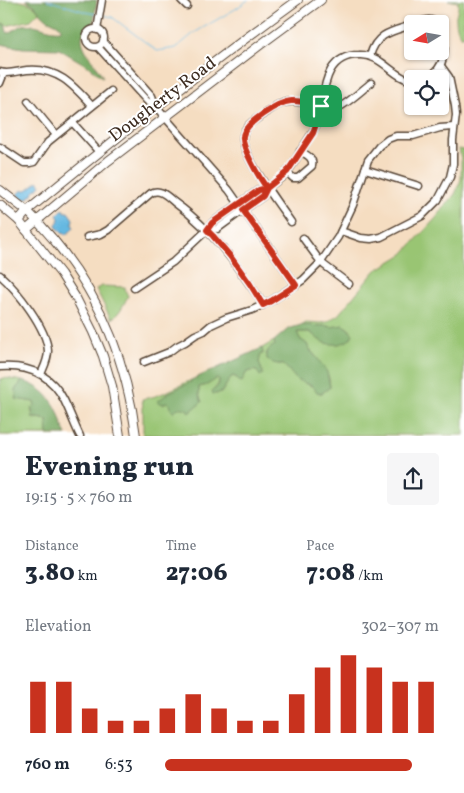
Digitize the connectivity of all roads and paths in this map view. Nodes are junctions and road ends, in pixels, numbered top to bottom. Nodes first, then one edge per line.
1 (102, 0) edge
2 (181, 0) edge
3 (298, 0) edge
4 (321, 0) edge
5 (187, 6) dead end
6 (98, 27) junction
7 (404, 27) edge
8 (104, 41) junction
9 (98, 47) junction
10 (370, 56) junction
11 (443, 60) edge
12 (441, 66) junction
13 (437, 70) edge
14 (2, 72) edge
15 (404, 78) edge
16 (0, 83) edge
17 (371, 83) dead end
18 (111, 91) dead end
19 (28, 101) dead end
20 (92, 106) junction
21 (321, 106) junction
22 (156, 107) junction
23 (165, 118) junction
24 (73, 123) junction
25 (454, 128) junction
26 (56, 135) junction
27 (0, 147) edge
28 (300, 151) junction
29 (99, 152) junction
30 (365, 169) junction
31 (287, 172) junction
32 (419, 186) dead end
33 (267, 188) junction
34 (0, 190) edge
35 (238, 204) junction
36 (0, 205) edge
37 (243, 210) junction
38 (27, 211) junction
39 (19, 220) junction
40 (36, 221) junction
41 (291, 222) dead end
42 (26, 230) junction
43 (207, 230) junction
44 (341, 231) junction
45 (87, 237) dead end
46 (303, 238) dead end
47 (321, 262) junction
48 (0, 275) edge
49 (349, 284) dead end
50 (296, 285) junction
51 (134, 288) dead end
52 (263, 305) junction
53 (144, 362) dead end
54 (0, 367) edge
55 (41, 374) junction
56 (80, 436) edge
57 (120, 436) edge
58 (136, 436) edge

1 - 6 street
2 - 5 street
3 - 22 main road, Dougherty Road
4 - 23 main road, Dougherty Road
6 - 8 street
6 - 9 street
7 - 10 street
8 - 9 street
8 - 22 street
9 - 22 street
10 - 15 street
10 - 21 street
11 - 12 street
12 - 13 street
12 - 25 street
14 - 16 street
14 - 20 street
17 - 21 street
18 - 20 street
19 - 26 street
20 - 24 street
21 - 28 street
21 - 33 street
22 - 23 street
22 - 29 main road, Dougherty Road
23 - 35 street
23 - 40 main road, Dougherty Road
24 - 26 street
24 - 29 street
25 - 30 street
25 - 44 street
26 - 27 street
28 - 31 street
28 - 31 street
29 - 38 main road, Dougherty Road
30 - 32 street
30 - 44 street
31 - 33 street
33 - 35 street
33 - 37 street
33 - 41 street
34 - 38 main road
35 - 37 street
35 - 43 street
36 - 39 main road
37 - 43 street
37 - 50 street
38 - 39 main road, Dougherty Road
38 - 40 main road
39 - 42 main road
40 - 42 main road, Dougherty Road
40 - 58 main road
42 - 57 main road
43 - 45 street
43 - 51 street
43 - 52 street
44 - 47 street
46 - 47 street
47 - 49 street
47 - 50 street
48 - 55 street
50 - 52 street
52 - 53 street
54 - 55 street
55 - 56 street

